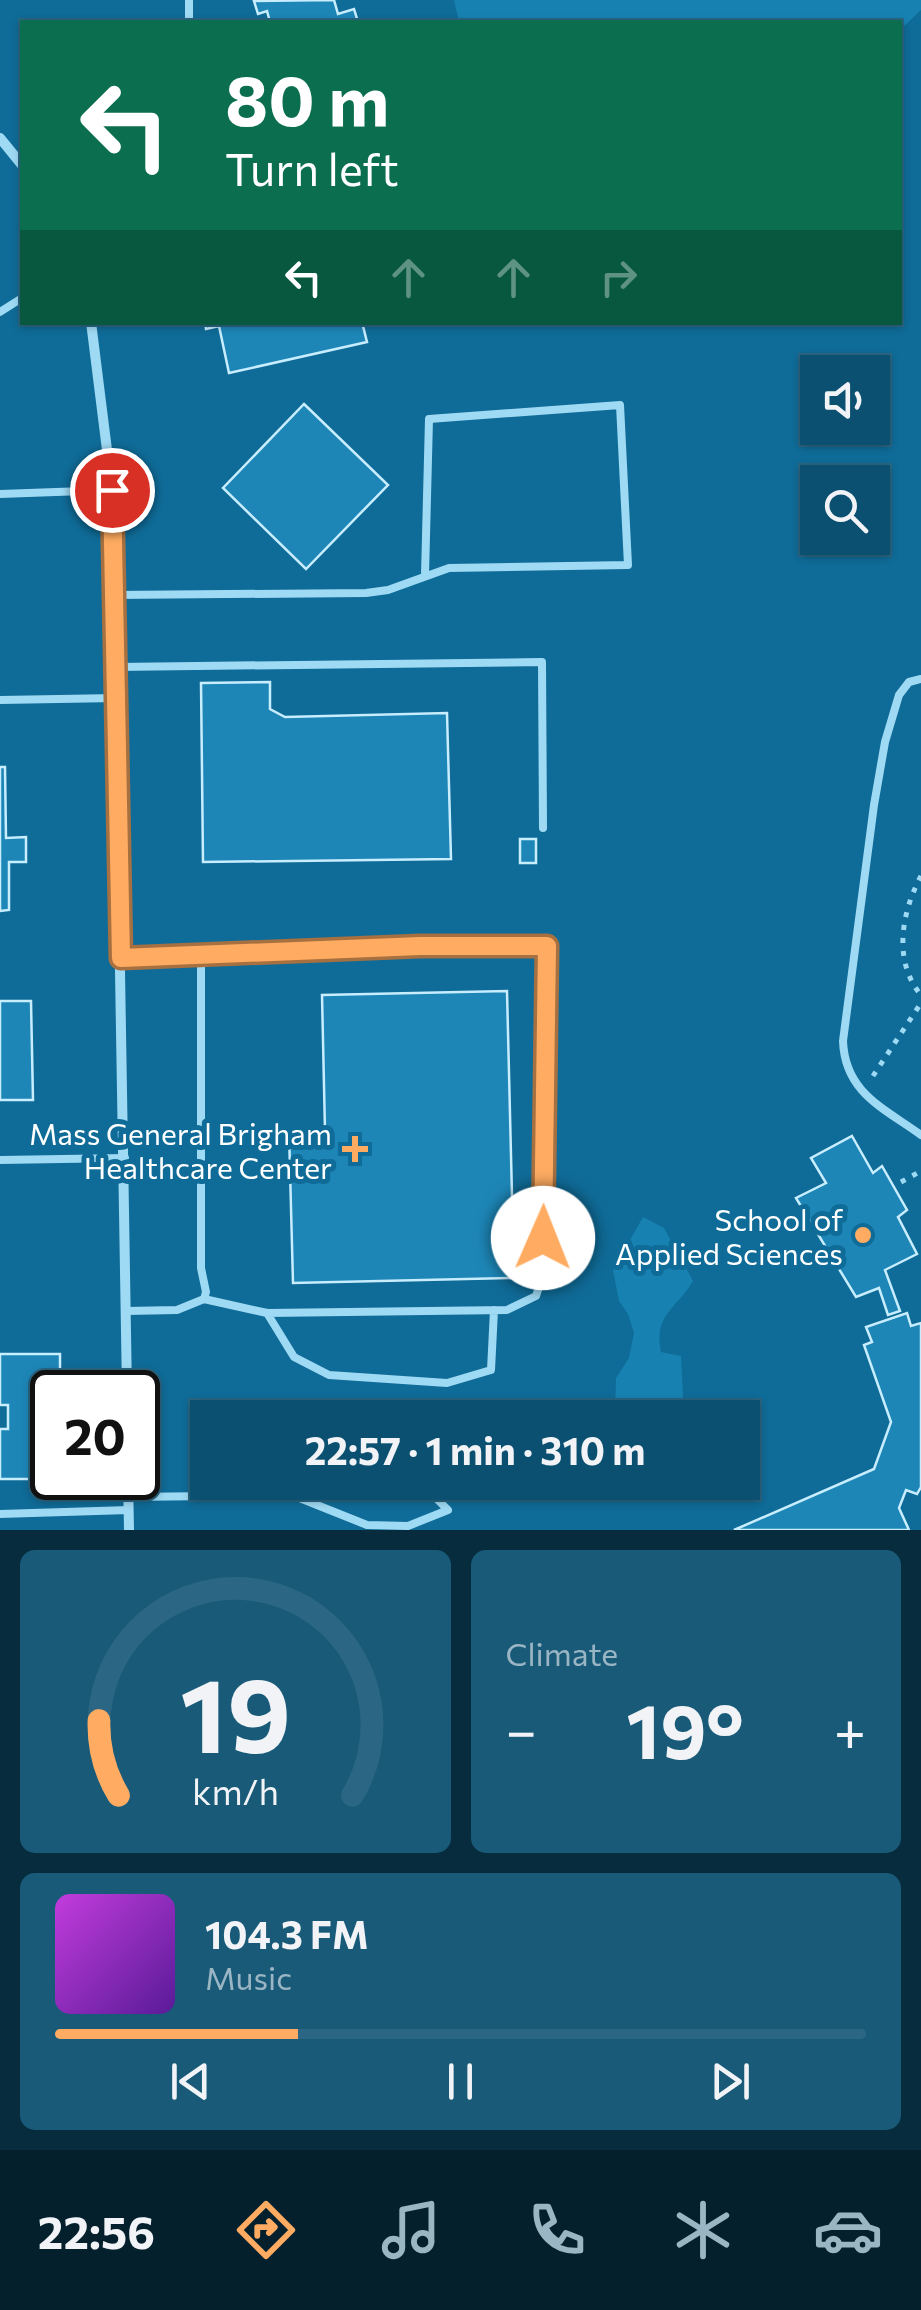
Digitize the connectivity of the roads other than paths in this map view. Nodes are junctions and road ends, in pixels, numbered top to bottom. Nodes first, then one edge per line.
1 (0, 138) edge
2 (20, 163) edge
3 (91, 325) edge
4 (112, 490) junction
5 (0, 494) edge
6 (425, 575) junction
7 (114, 595) junction
8 (116, 667) junction
9 (921, 679) edge
10 (116, 698) junction
11 (0, 700) edge
12 (542, 828) dead end
13 (201, 955) junction
14 (121, 958) junction
15 (921, 1134) edge
16 (126, 1158) junction
17 (0, 1160) edge
18 (204, 1299) junction
19 (494, 1310) junction
20 (126, 1311) junction
21 (267, 1313) junction
22 (127, 1370) edge
23 (129, 1500) edge
24 (190, 1500) edge
25 (304, 1500) edge
26 (438, 1500) edge
27 (129, 1503) junction
28 (0, 1514) edge
29 (129, 1530) edge

1 - 2 street
3 - 4 street
4 - 5 lane
4 - 7 street
6 - 6 lane
6 - 7 lane
7 - 8 street
8 - 10 street
8 - 12 lane
9 - 15 lane
10 - 11 lane
10 - 14 street
13 - 14 lane
13 - 18 lane
13 - 19 lane
14 - 16 street
16 - 17 lane
16 - 20 street
18 - 20 lane
18 - 21 lane
19 - 21 lane
19 - 21 lane
20 - 22 street
23 - 27 street
24 - 27 lane
25 - 26 lane
27 - 28 lane
27 - 29 street

